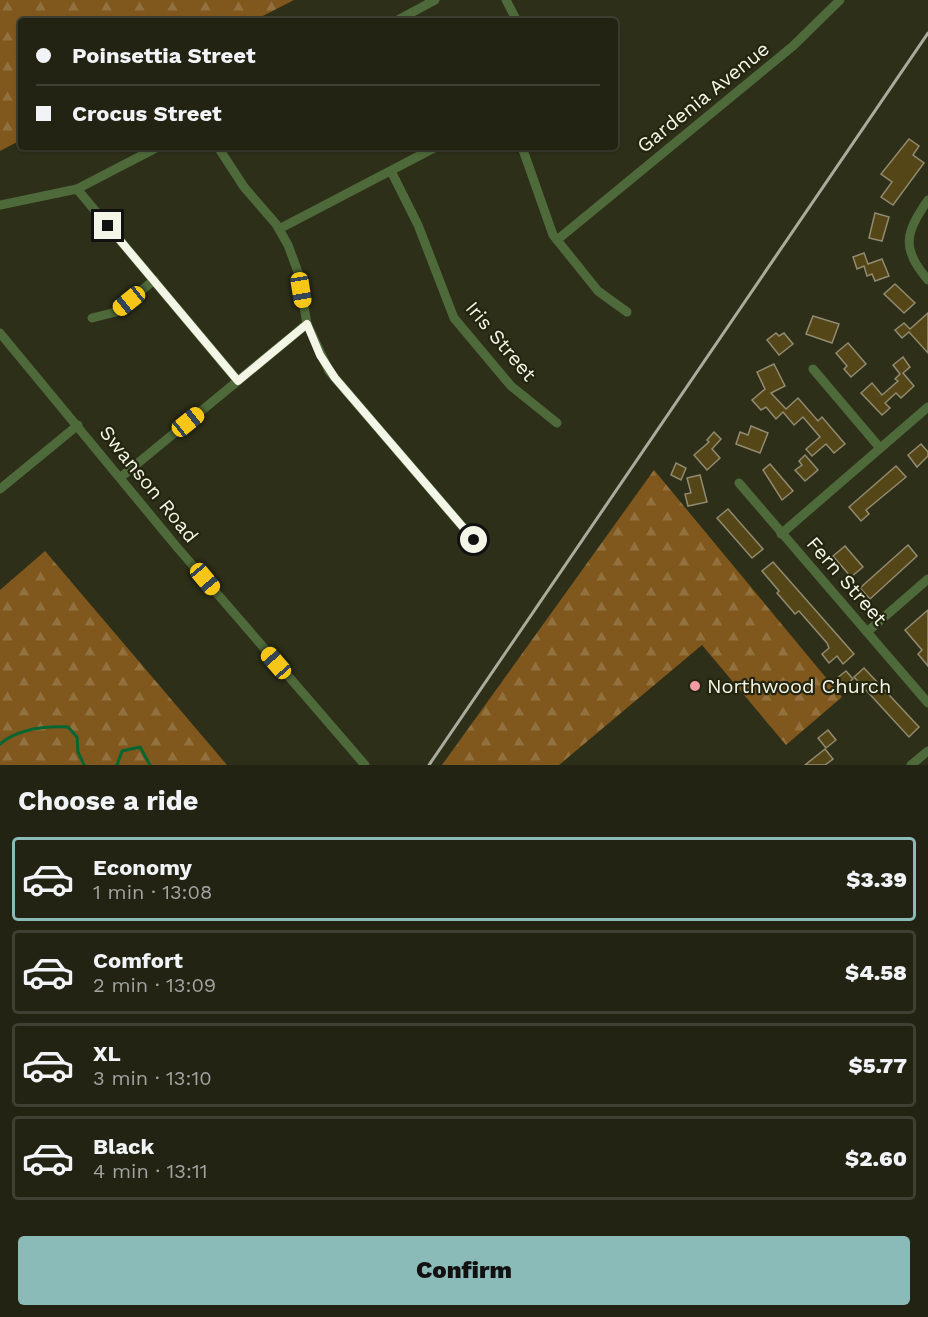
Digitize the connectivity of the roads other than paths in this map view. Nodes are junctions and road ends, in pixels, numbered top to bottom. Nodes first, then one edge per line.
1 (435, 0) edge
2 (506, 0) edge
3 (838, 1) edge
4 (402, 18) edge
5 (515, 18) edge
6 (153, 150) edge
7 (220, 150) edge
8 (430, 150) edge
9 (523, 150) edge
10 (391, 171) junction
11 (77, 189) junction
12 (928, 200) edge
13 (0, 205) edge
14 (279, 229) junction
15 (557, 240) junction
16 (154, 280) junction
17 (928, 280) edge
18 (627, 312) dead end
19 (92, 318) dead end
20 (307, 324) junction
21 (0, 333) edge
22 (813, 369) dead end
23 (238, 381) junction
24 (928, 407) edge
25 (557, 423) dead end
26 (78, 425) junction
27 (880, 448) junction
28 (121, 477) junction
29 (739, 483) dead end
30 (0, 489) edge
31 (781, 534) junction
32 (474, 540) dead end
33 (928, 579) edge
34 (867, 632) junction
35 (928, 703) edge
36 (928, 751) edge
37 (365, 765) edge
38 (911, 765) edge

1 - 4 street
2 - 5 street
3 - 15 street, Gardenia Avenue
6 - 11 street
7 - 14 street
8 - 10 street
9 - 15 street
10 - 14 street
10 - 25 street, Iris Street
11 - 13 street
11 - 16 street
12 - 17 street
14 - 20 street
15 - 18 street
16 - 19 street
16 - 23 street
20 - 23 street
20 - 32 street
21 - 26 street, Swanson Road
22 - 27 street
23 - 28 street
24 - 27 street
26 - 28 street, Swanson Road
26 - 30 street
27 - 31 street
28 - 37 street, Swanson Road
29 - 31 street, Fern Street
31 - 34 street, Fern Street
33 - 34 street
34 - 35 street, Fern Street
36 - 38 street

